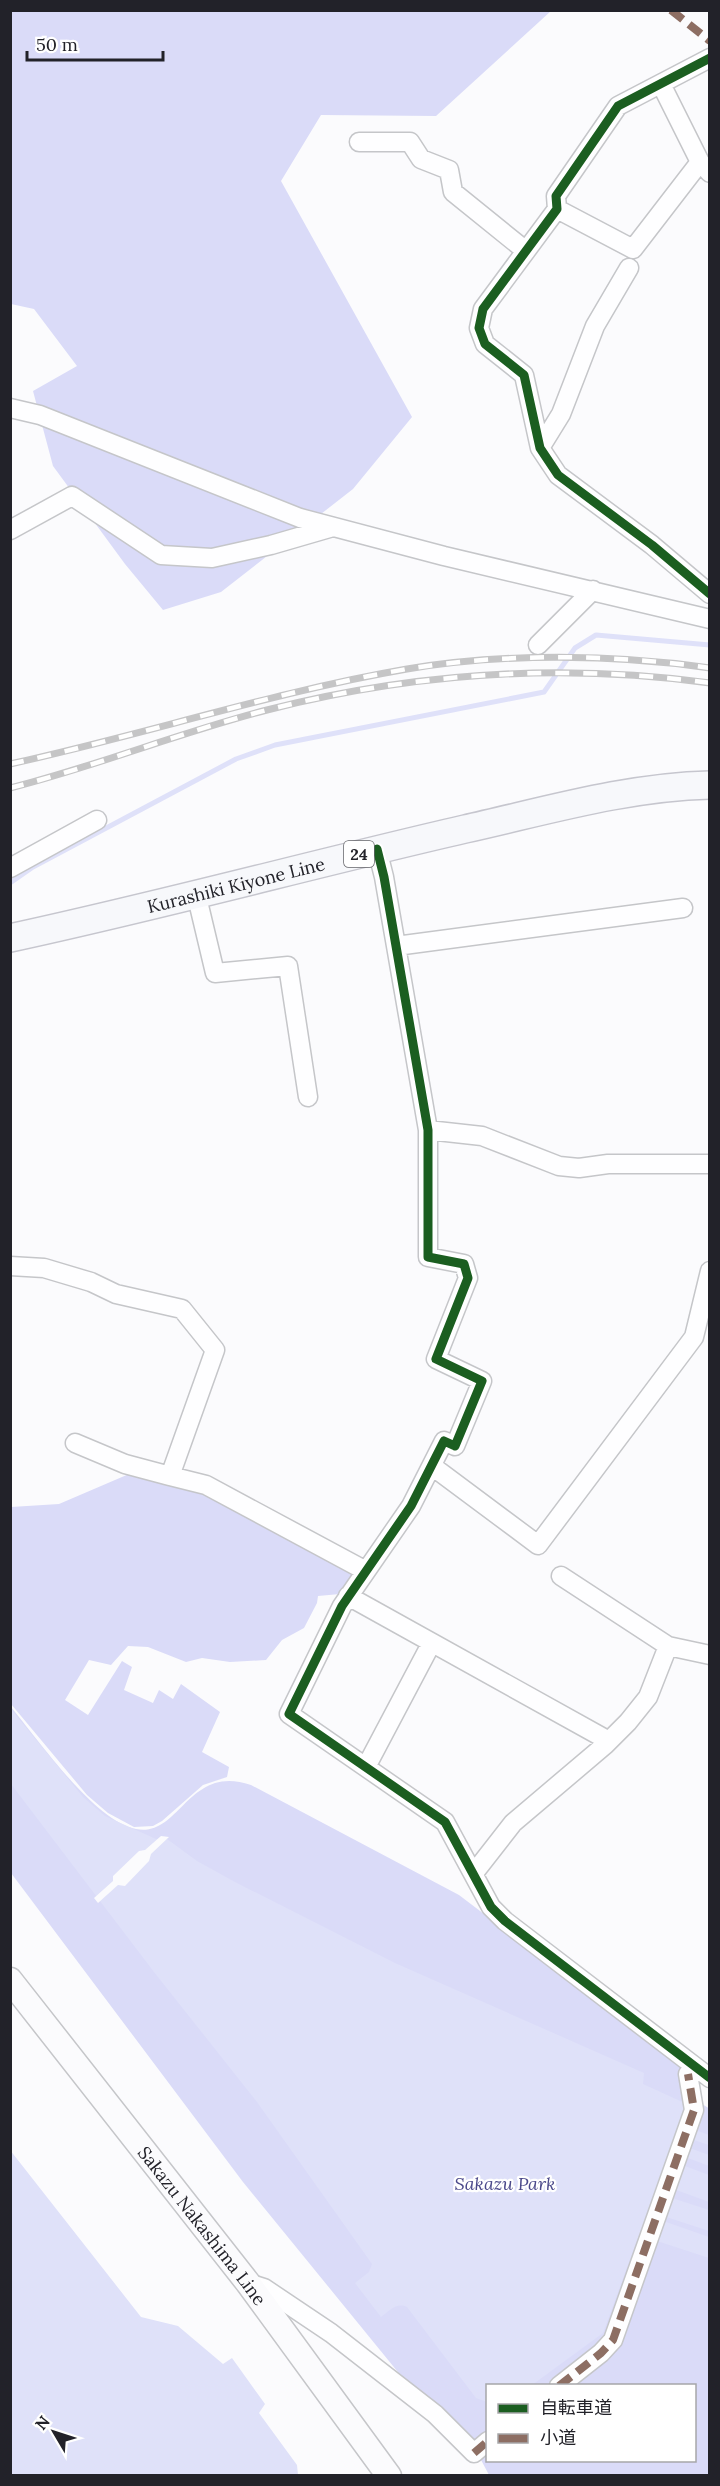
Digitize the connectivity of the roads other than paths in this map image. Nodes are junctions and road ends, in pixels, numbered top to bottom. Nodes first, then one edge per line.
1 (710, 58) edge
2 (662, 84) junction
3 (358, 142) dead end
4 (705, 168) edge
5 (557, 209) junction
6 (526, 251) junction
7 (629, 268) dead end
8 (10, 408) edge
9 (540, 448) junction
10 (333, 527) junction
11 (10, 530) edge
12 (593, 590) junction
13 (710, 594) edge
14 (710, 619) edge
15 (538, 645) dead end
16 (710, 786) edge
17 (97, 820) dead end
18 (377, 849) junction
19 (10, 868) edge
20 (196, 893) junction
21 (683, 908) dead end
22 (10, 938) edge
23 (396, 946) junction
24 (308, 1097) dead end
25 (428, 1130) junction
26 (710, 1164) edge
27 (10, 1266) edge
28 (710, 1271) edge
29 (705, 1303) edge
30 (75, 1443) dead end
31 (432, 1466) junction
32 (170, 1476) junction
33 (366, 1571) junction
34 (561, 1576) dead end
35 (348, 1596) junction
36 (431, 1644) junction
37 (668, 1646) junction
38 (710, 1655) edge
39 (609, 1741) junction
40 (366, 1767) junction
41 (474, 1873) junction
42 (10, 1980) edge
43 (688, 2073) dead end
44 (710, 2078) edge
45 (248, 2283) junction
46 (560, 2384) edge
47 (481, 2447) edge
48 (389, 2475) edge

1 - 2 street
2 - 4 street
2 - 5 street
3 - 6 street
4 - 5 street
5 - 6 street
6 - 9 street
7 - 9 street
8 - 10 street
9 - 13 street
10 - 11 street
10 - 12 street
12 - 14 street
12 - 15 street
16 - 18 main road, Kurashiki Kiyone Line / 24
17 - 19 street
18 - 20 main road, Kurashiki Kiyone Line / 24
18 - 23 street
20 - 22 main road, Kurashiki Kiyone Line / 24
20 - 24 street
21 - 23 street
23 - 25 street
25 - 26 street
25 - 31 street
27 - 32 street
28 - 29 street
29 - 31 street
30 - 32 street
31 - 33 street
32 - 33 street
33 - 35 street
34 - 37 street
35 - 36 street
35 - 40 street
36 - 39 street
36 - 40 street
37 - 38 street
37 - 39 street
39 - 41 street
40 - 41 street
41 - 44 street
42 - 45 main road, Sakazu Nakashima Line
43 - 46 street
45 - 47 street
45 - 48 main road, Sakazu Nakashima Line

